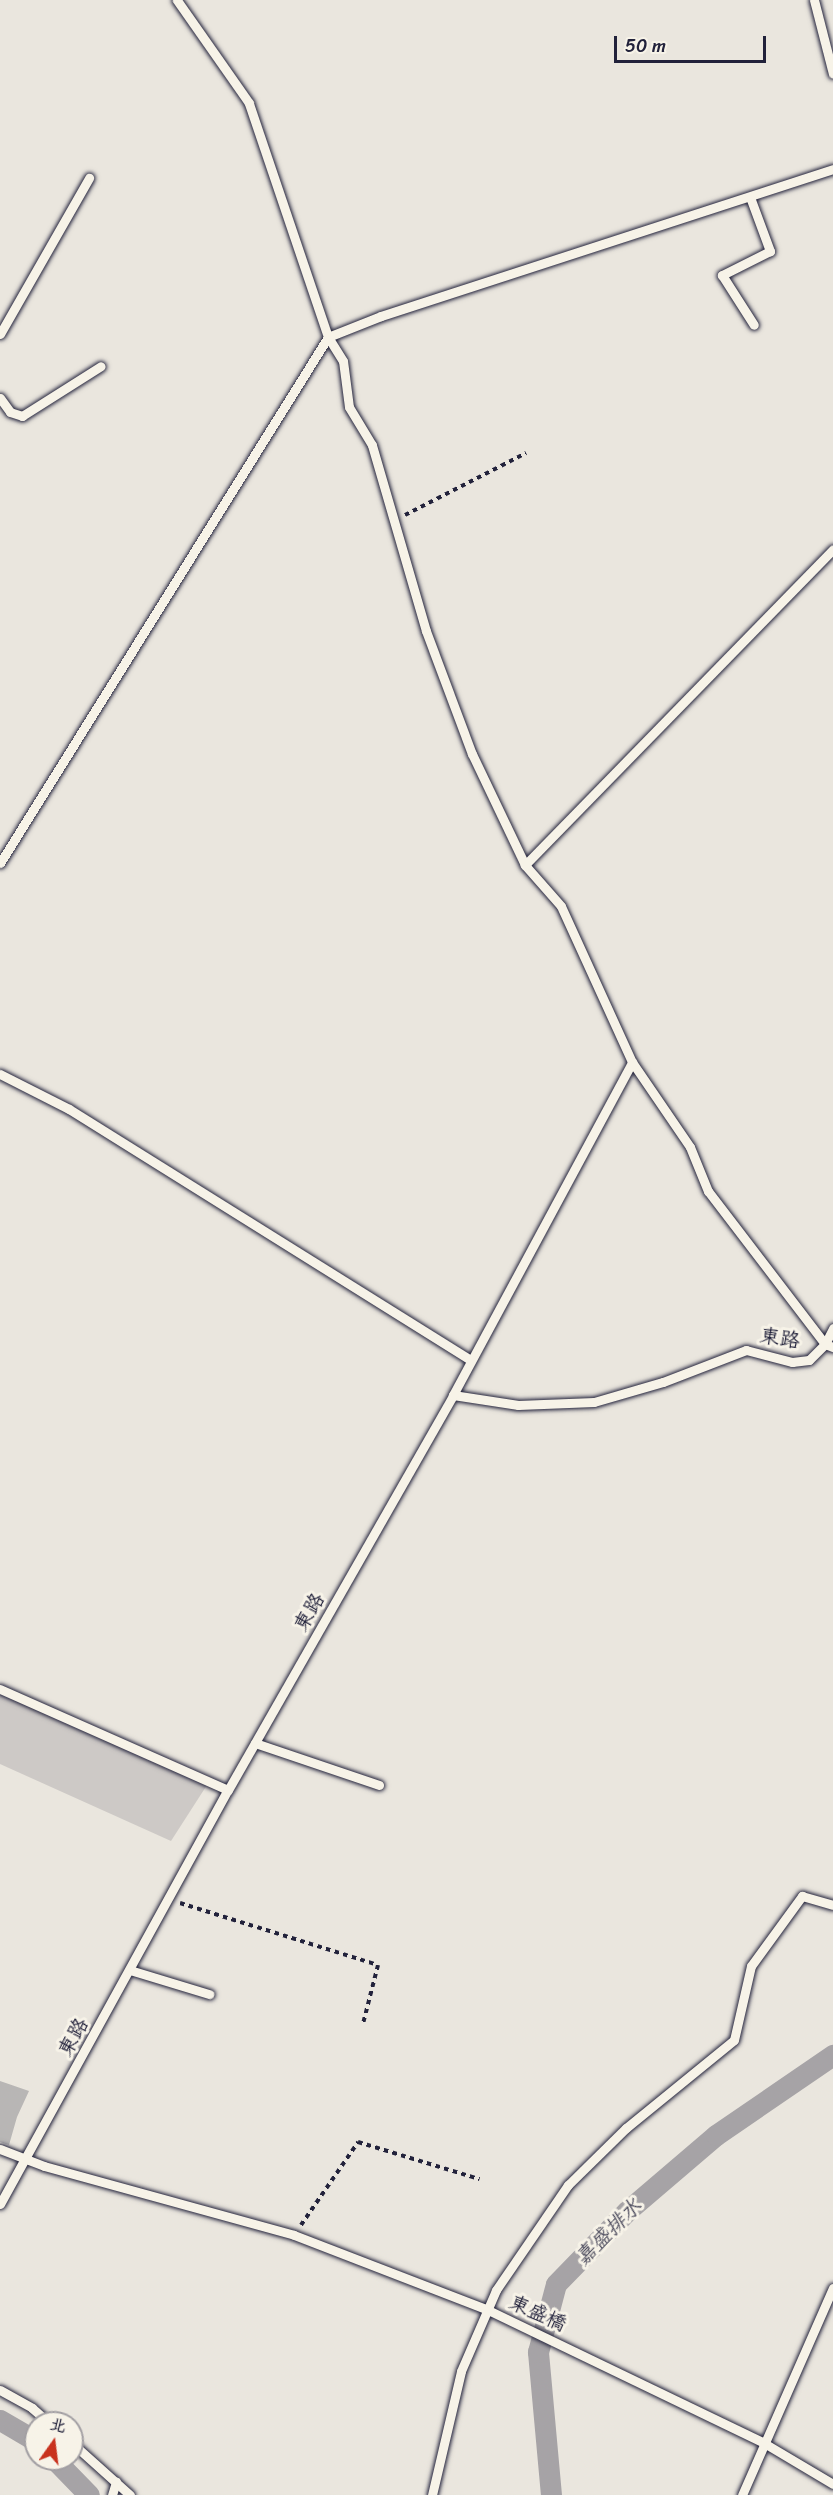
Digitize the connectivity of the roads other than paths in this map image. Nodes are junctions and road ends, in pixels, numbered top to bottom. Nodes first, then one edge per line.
1 (177, 0) edge
2 (814, 0) edge
3 (831, 60) edge
4 (833, 74) edge
5 (833, 170) edge
6 (89, 178) dead end
7 (750, 196) junction
8 (3, 317) edge
9 (754, 325) dead end
10 (0, 334) edge
11 (328, 338) junction
12 (101, 366) dead end
13 (0, 398) edge
14 (833, 549) edge
15 (0, 863) edge
16 (525, 865) junction
17 (632, 1062) junction
18 (0, 1074) edge
19 (833, 1328) edge
20 (829, 1345) edge
21 (471, 1360) junction
22 (453, 1395) junction
23 (0, 1689) edge
24 (255, 1743) junction
25 (379, 1785) dead end
26 (228, 1790) junction
27 (833, 1905) edge
28 (130, 1970) junction
29 (209, 1994) dead end
30 (0, 2149) edge
31 (28, 2157) junction
32 (0, 2204) edge
33 (833, 2288) edge
34 (488, 2310) junction
35 (0, 2390) edge
36 (31, 2411) edge
37 (764, 2443) junction
38 (84, 2454) edge
39 (116, 2482) junction
40 (833, 2484) edge
41 (112, 2495) edge
42 (130, 2495) edge
43 (432, 2495) edge
44 (742, 2495) edge

1 - 11 lane
2 - 3 lane
3 - 4 lane
5 - 7 lane
6 - 8 lane
7 - 9 lane
7 - 11 lane
8 - 10 lane
11 - 15 lane
11 - 16 lane
12 - 13 lane
14 - 16 lane
16 - 17 lane
17 - 20 lane
17 - 21 lane
18 - 21 lane
19 - 20 lane, 東路
20 - 22 lane, 東路
21 - 22 lane
22 - 24 lane, 東路
23 - 26 lane
24 - 25 lane
24 - 26 lane, 東路
26 - 28 lane, 東路
27 - 34 lane
28 - 29 lane
28 - 31 lane, 東路
30 - 31 lane, 東盛橋
31 - 32 lane, 東路
31 - 34 lane, 東盛橋
33 - 37 lane
34 - 37 lane, 東盛橋
34 - 43 lane
35 - 36 lane
37 - 40 lane, 東盛橋
37 - 44 lane
38 - 39 lane
39 - 41 lane
39 - 42 lane

